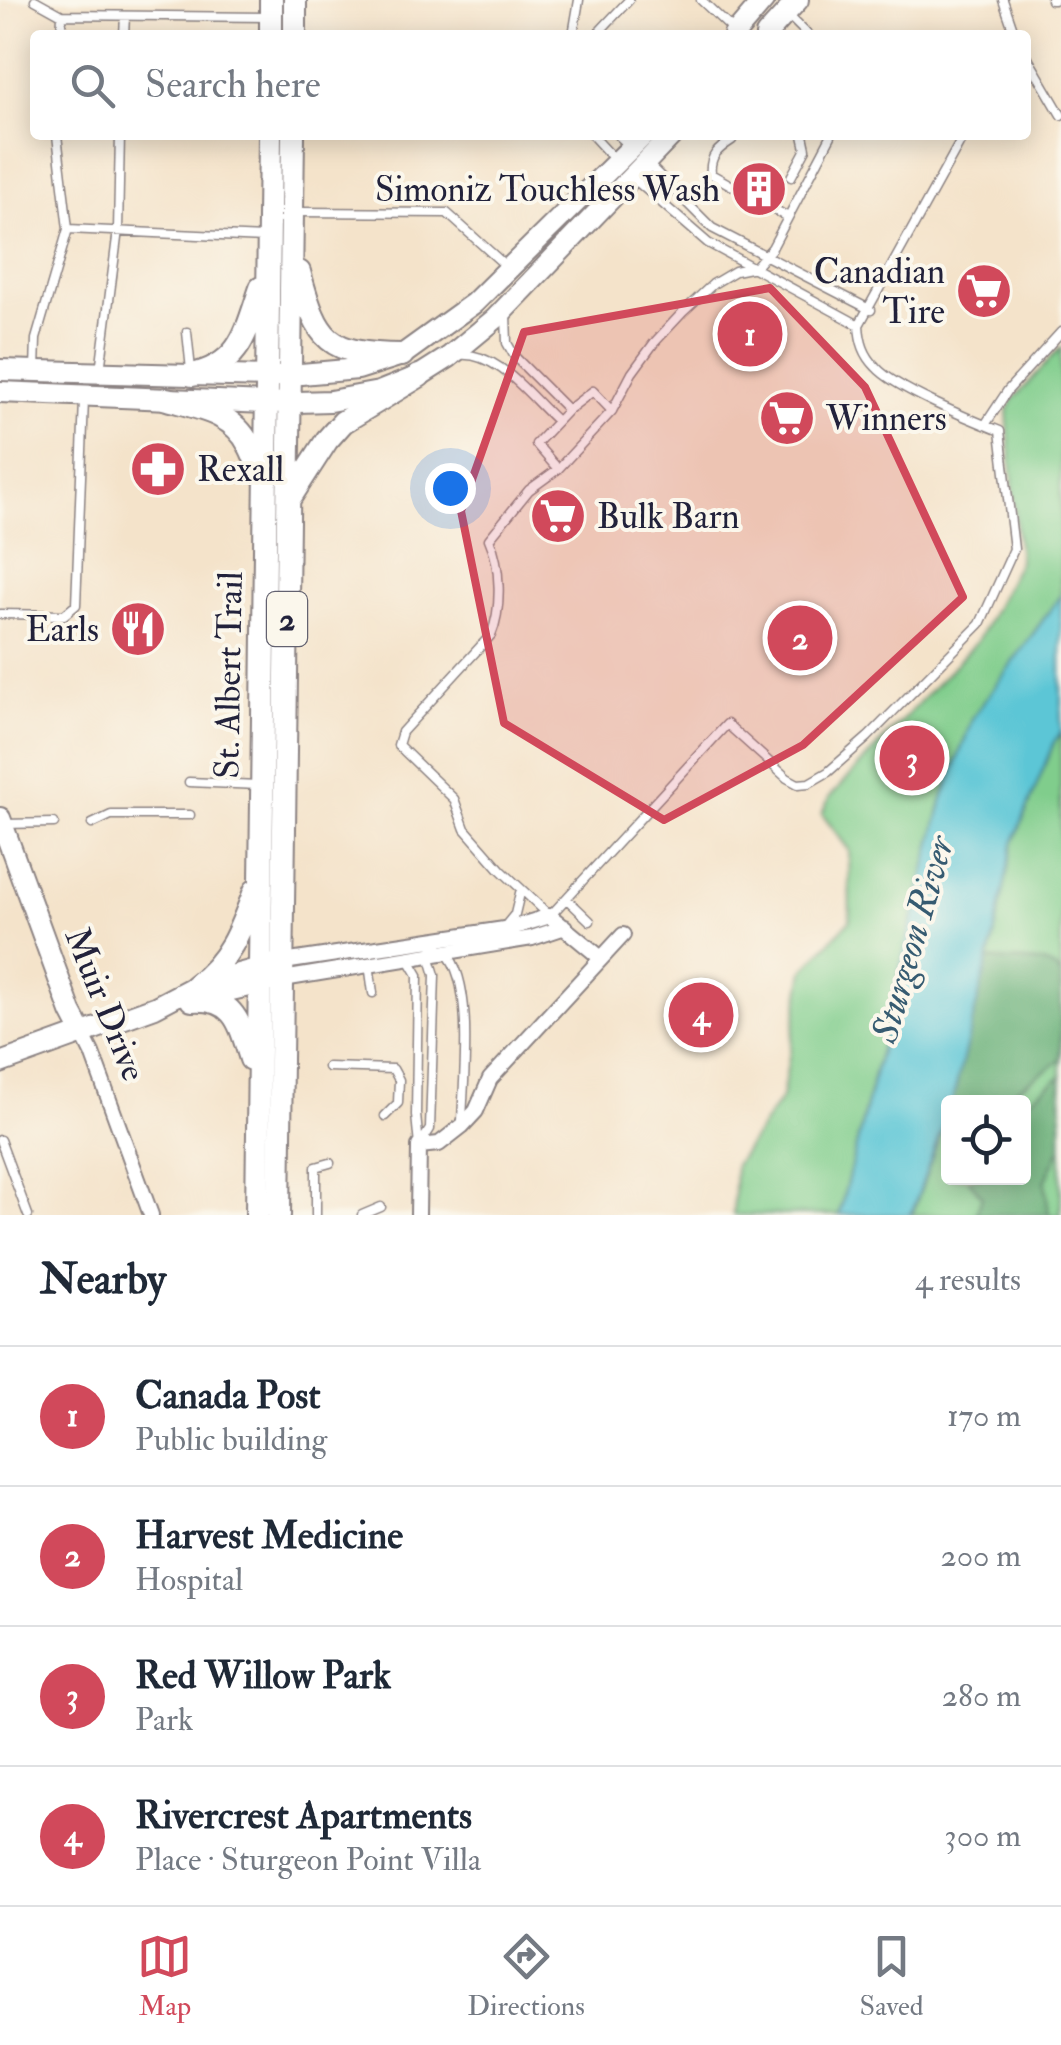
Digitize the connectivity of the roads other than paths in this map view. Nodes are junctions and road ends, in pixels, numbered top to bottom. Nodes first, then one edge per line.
1 (34, 0) edge
2 (295, 0) edge
3 (579, 0) edge
4 (629, 0) edge
5 (701, 0) edge
6 (764, 0) edge
7 (994, 0) edge
8 (1004, 0) edge
9 (792, 7) edge
10 (1006, 14) junction
11 (62, 16) junction
12 (125, 16) junction
13 (271, 17) edge
14 (62, 30) edge
15 (124, 30) edge
16 (294, 30) edge
17 (575, 30) edge
18 (601, 30) edge
19 (731, 30) edge
20 (738, 30) edge
21 (771, 30) edge
22 (805, 30) edge
23 (1013, 30) edge
24 (1031, 64) edge
25 (1061, 115) edge
26 (59, 140) edge
27 (120, 140) edge
28 (270, 140) edge
29 (293, 140) edge
30 (603, 140) edge
31 (661, 140) edge
32 (732, 140) dead end
33 (804, 140) edge
34 (829, 140) edge
35 (961, 140) edge
36 (632, 153) edge
37 (791, 177) dead end
38 (292, 212) junction
39 (788, 217) junction
40 (68, 229) junction
41 (118, 230) junction
42 (268, 238) junction
43 (292, 248) junction
44 (766, 254) junction
45 (756, 267) junction
46 (509, 268) junction
47 (268, 270) junction
48 (506, 308) junction
49 (870, 310) junction
50 (860, 325) junction
51 (187, 332) dead end
52 (1061, 332) edge
53 (402, 356) junction
54 (450, 357) junction
55 (0, 370) edge
56 (35, 370) junction
57 (100, 371) junction
58 (192, 375) junction
59 (279, 376) junction
60 (419, 376) junction
61 (0, 392) edge
62 (84, 396) junction
63 (167, 399) junction
64 (278, 402) junction
65 (568, 410) junction
66 (612, 411) junction
67 (557, 421) junction
68 (985, 425) junction
69 (558, 469) junction
70 (266, 483) junction
71 (289, 499) junction
72 (0, 614) edge
73 (190, 782) dead end
74 (262, 785) junction
75 (190, 815) dead end
76 (1, 821) edge
77 (54, 823) dead end
78 (92, 824) dead end
79 (261, 873) junction
80 (521, 889) junction
81 (567, 899) junction
82 (550, 916) junction
83 (590, 921) dead end
84 (565, 927) junction
85 (502, 929) junction
86 (623, 935) dead end
87 (420, 940) junction
88 (446, 952) junction
89 (429, 955) junction
90 (408, 958) junction
91 (601, 958) junction
92 (369, 964) junction
93 (283, 970) junction
94 (260, 975) junction
95 (194, 993) junction
96 (373, 993) dead end
97 (82, 1034) junction
98 (0, 1063) edge
99 (328, 1068) dead end
100 (258, 1082) junction
101 (386, 1116) dead end
102 (462, 1126) junction
103 (0, 1140) edge
104 (420, 1146) junction
105 (330, 1163) dead end
106 (382, 1206) dead end
107 (28, 1215) edge
108 (151, 1215) edge
109 (257, 1215) edge
110 (280, 1215) edge
111 (316, 1215) edge
112 (362, 1215) edge
113 (418, 1215) edge

1 - 11 lane
2 - 16 main road
3 - 17 lane
4 - 18 lane
5 - 19 lane
6 - 20 main road
7 - 10 lane
8 - 10 lane
9 - 21 main road
9 - 22 lane
10 - 23 lane
11 - 12 lane
11 - 14 lane
12 - 13 lane
12 - 15 lane
24 - 25 lane
26 - 40 lane
27 - 41 lane
28 - 42 main road, St. Albert Trail / 2
29 - 38 main road, St. Albert Trail / 2
30 - 36 lane
31 - 36 main road
32 - 39 lane
33 - 37 lane
34 - 39 lane
35 - 49 lane
36 - 44 lane
36 - 45 lane
36 - 46 main road
36 - 48 main road
38 - 43 main road, St. Albert Trail / 2
38 - 46 lane
39 - 44 lane
40 - 41 lane
40 - 56 lane
41 - 42 lane
41 - 57 lane
42 - 47 main road, St. Albert Trail / 2
43 - 53 main road
43 - 59 main road, St. Albert Trail / 2
44 - 45 lane
44 - 49 lane
45 - 50 lane
45 - 66 lane
46 - 53 main road
47 - 58 main road
47 - 59 main road, St. Albert Trail / 2
48 - 54 main road
48 - 65 lane
49 - 50 lane
50 - 68 lane
51 - 58 lane
52 - 68 lane
53 - 59 main road
54 - 60 main road
54 - 67 lane
55 - 56 main road
56 - 57 main road
57 - 58 main road
57 - 62 lane
58 - 59 main road
59 - 64 main road, St. Albert Trail / 2
60 - 64 main road
60 - 71 main road
61 - 62 main road
62 - 63 main road
62 - 72 lane
63 - 64 main road
63 - 70 main road
64 - 70 main road, St. Albert Trail / 2
64 - 71 main road, St. Albert Trail / 2
65 - 66 lane
65 - 67 lane
66 - 69 lane
67 - 69 lane
68 - 81 lane
69 - 80 lane
70 - 74 main road, St. Albert Trail / 2
71 - 93 main road, St. Albert Trail / 2
73 - 74 lane
74 - 79 main road, St. Albert Trail / 2
75 - 78 lane
76 - 77 lane
76 - 97 main road, Muir Drive
79 - 94 main road, St. Albert Trail / 2
79 - 95 main road
80 - 82 lane
80 - 85 lane
81 - 82 lane
81 - 83 lane
82 - 84 street
82 - 85 street
84 - 88 street
84 - 91 street
85 - 87 street
86 - 91 street
87 - 88 lane
87 - 89 street
87 - 93 street
88 - 89 street
88 - 102 lane
89 - 90 street
89 - 104 lane
90 - 92 street
90 - 104 lane
91 - 102 street
92 - 93 street
92 - 96 lane
93 - 94 main road
93 - 110 main road, St. Albert Trail / 2
94 - 95 main road
94 - 100 main road, St. Albert Trail / 2
95 - 97 main road
95 - 100 main road
97 - 98 main road
97 - 108 street, Muir Drive
99 - 101 lane
100 - 109 main road, St. Albert Trail / 2
102 - 104 street
103 - 107 lane
104 - 113 street
105 - 111 lane
106 - 112 lane

